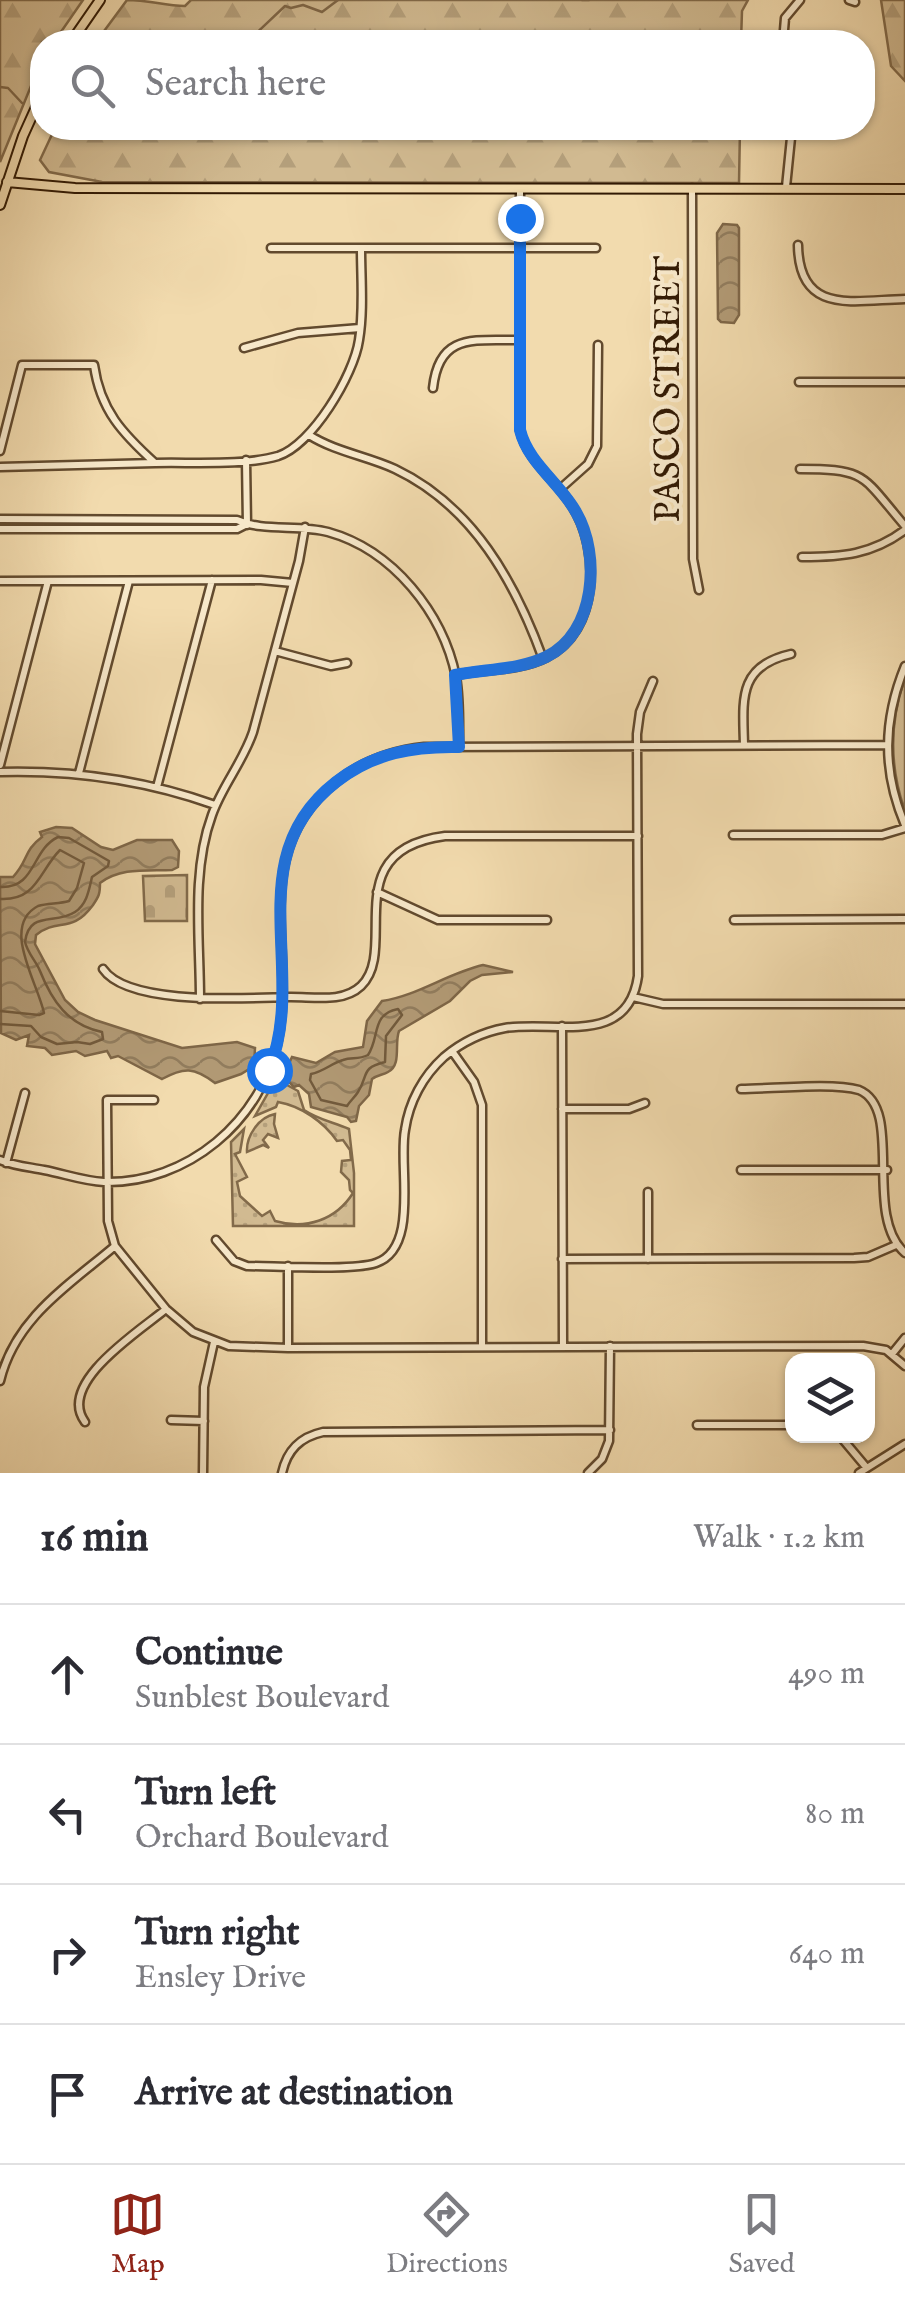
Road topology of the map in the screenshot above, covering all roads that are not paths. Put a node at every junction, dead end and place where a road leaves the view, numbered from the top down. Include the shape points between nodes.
1 (100, 0) edge
2 (800, 0) edge
3 (80, 30) edge
4 (784, 30) edge
5 (30, 124) edge
6 (791, 140) edge
7 (7, 182) junction
8 (692, 187) junction
9 (786, 187) junction
10 (520, 189) junction
11 (905, 189) edge
12 (0, 205) edge
13 (798, 245) dead end
14 (271, 248) dead end
15 (361, 248) junction
16 (519, 248) junction
17 (596, 248) dead end
18 (905, 300) edge
19 (360, 328) junction
20 (519, 340) junction
21 (598, 344) dead end
22 (244, 348) dead end
23 (799, 382) dead end
24 (905, 382) edge
25 (432, 388) dead end
26 (309, 435) junction
27 (0, 452) edge
28 (246, 460) junction
29 (156, 462) junction
30 (0, 468) edge
31 (800, 469) dead end
32 (560, 489) junction
33 (0, 520) edge
34 (246, 524) junction
35 (304, 527) junction
36 (905, 528) edge
37 (0, 529) edge
38 (802, 556) dead end
39 (212, 580) junction
40 (48, 581) junction
41 (129, 581) junction
42 (0, 582) edge
43 (292, 583) junction
44 (699, 590) dead end
45 (275, 651) junction
46 (790, 654) dead end
47 (543, 659) junction
48 (347, 663) dead end
49 (905, 666) edge
50 (455, 675) junction
51 (653, 681) dead end
52 (887, 745) junction
53 (637, 746) junction
54 (744, 746) junction
55 (459, 747) junction
56 (0, 769) edge
57 (79, 774) junction
58 (157, 786) junction
59 (216, 805) junction
60 (905, 826) edge
61 (733, 835) dead end
62 (638, 836) junction
63 (377, 892) junction
64 (547, 920) dead end
65 (734, 920) dead end
66 (905, 920) edge
67 (103, 968) dead end
68 (281, 997) junction
69 (633, 997) junction
70 (200, 998) junction
71 (905, 1004) edge
72 (562, 1026) junction
73 (452, 1051) junction
74 (741, 1089) dead end
75 (25, 1093) dead end
76 (154, 1100) dead end
77 (645, 1103) dead end
78 (562, 1110) junction
79 (3, 1162) edge
80 (741, 1170) dead end
81 (887, 1170) junction
82 (108, 1182) junction
83 (648, 1192) dead end
84 (216, 1240) dead end
85 (896, 1245) junction
86 (116, 1246) junction
87 (905, 1253) edge
88 (648, 1258) junction
89 (562, 1259) junction
90 (288, 1266) junction
91 (166, 1309) junction
92 (905, 1338) edge
93 (214, 1342) junction
94 (562, 1346) junction
95 (610, 1346) junction
96 (482, 1347) junction
97 (288, 1348) junction
98 (892, 1354) junction
99 (905, 1366) edge
100 (0, 1381) edge
101 (171, 1420) dead end
102 (204, 1421) junction
103 (86, 1422) dead end
104 (697, 1425) dead end
105 (785, 1425) edge
106 (610, 1430) junction
107 (845, 1443) edge
108 (905, 1444) edge
109 (862, 1470) edge
110 (203, 1473) edge
111 (282, 1473) edge
112 (588, 1473) edge

1 - 3 main road
2 - 4 street via 785,18
5 - 7 main road
6 - 9 street
7 - 10 main road via 75,188
7 - 12 main road
8 - 9 main road
8 - 10 main road
8 - 44 street, PASCO STREET via 692,559
9 - 11 main road
10 - 16 street
13 - 18 street via 801,274 816,294
14 - 15 street
15 - 16 street
15 - 19 street
16 - 17 street
16 - 20 street
19 - 22 street via 298,333
19 - 26 street via 351,366
20 - 25 street via 456,344 438,360
20 - 32 street via 522,438
21 - 32 street via 597,446
23 - 24 street
26 - 28 street via 281,455
26 - 47 street via 408,476 465,522 507,575
27 - 29 street via 22,365 94,365 111,417
28 - 29 street
28 - 34 street
29 - 30 street
31 - 36 street via 856,474
32 - 47 street via 586,538 590,589 570,637
33 - 34 street
34 - 35 street
34 - 37 street
35 - 43 street
35 - 50 street via 356,544 404,580 435,622
36 - 38 street via 859,554
39 - 41 street
39 - 43 street
39 - 58 street
40 - 41 street
40 - 42 street
40 - 56 street
41 - 57 street
43 - 45 street
45 - 48 street via 331,666
45 - 59 street via 248,747
46 - 54 street via 750,678
47 - 50 street
49 - 52 street
50 - 55 street
51 - 53 street via 640,712
52 - 54 street
52 - 60 street
53 - 54 street
53 - 55 street
53 - 62 street
55 - 68 street via 413,748 372,760 339,780 306,813 282,865
56 - 57 street
57 - 58 street
58 - 59 street
59 - 70 street via 200,860
60 - 61 street via 882,835
62 - 63 street via 435,838 400,854
62 - 69 street
63 - 64 street via 438,920
63 - 68 street via 373,963 365,982 340,996
65 - 66 street
67 - 70 street via 114,980
68 - 70 street
68 - 82 street via 272,1063 232,1128 178,1166
69 - 71 street via 663,1004
69 - 72 street via 607,1022
72 - 73 street via 504,1028
72 - 78 street
73 - 90 street via 430,1071 409,1111 403,1230 396,1248 372,1264
73 - 96 street via 482,1105
74 - 81 street via 865,1093 886,1118
75 - 79 street
76 - 82 street via 108,1100
77 - 78 street
78 - 89 street
79 - 82 street
80 - 81 street
81 - 85 street via 887,1222
82 - 86 street via 108,1228
83 - 88 street
84 - 90 street via 242,1265
85 - 87 street
85 - 88 street via 854,1258
86 - 91 street
86 - 100 street via 38,1311 17,1338
88 - 89 street
89 - 94 street
90 - 97 street
91 - 93 street
91 - 103 street via 90,1376 79,1402
92 - 98 street
93 - 97 street
93 - 102 street
94 - 95 street
94 - 96 street
95 - 98 street via 864,1346
95 - 106 street
96 - 97 street
98 - 99 street
101 - 102 street
102 - 110 street
104 - 105 street
106 - 111 street via 323,1432 297,1444
106 - 112 street via 607,1450
107 - 109 street
108 - 109 street

